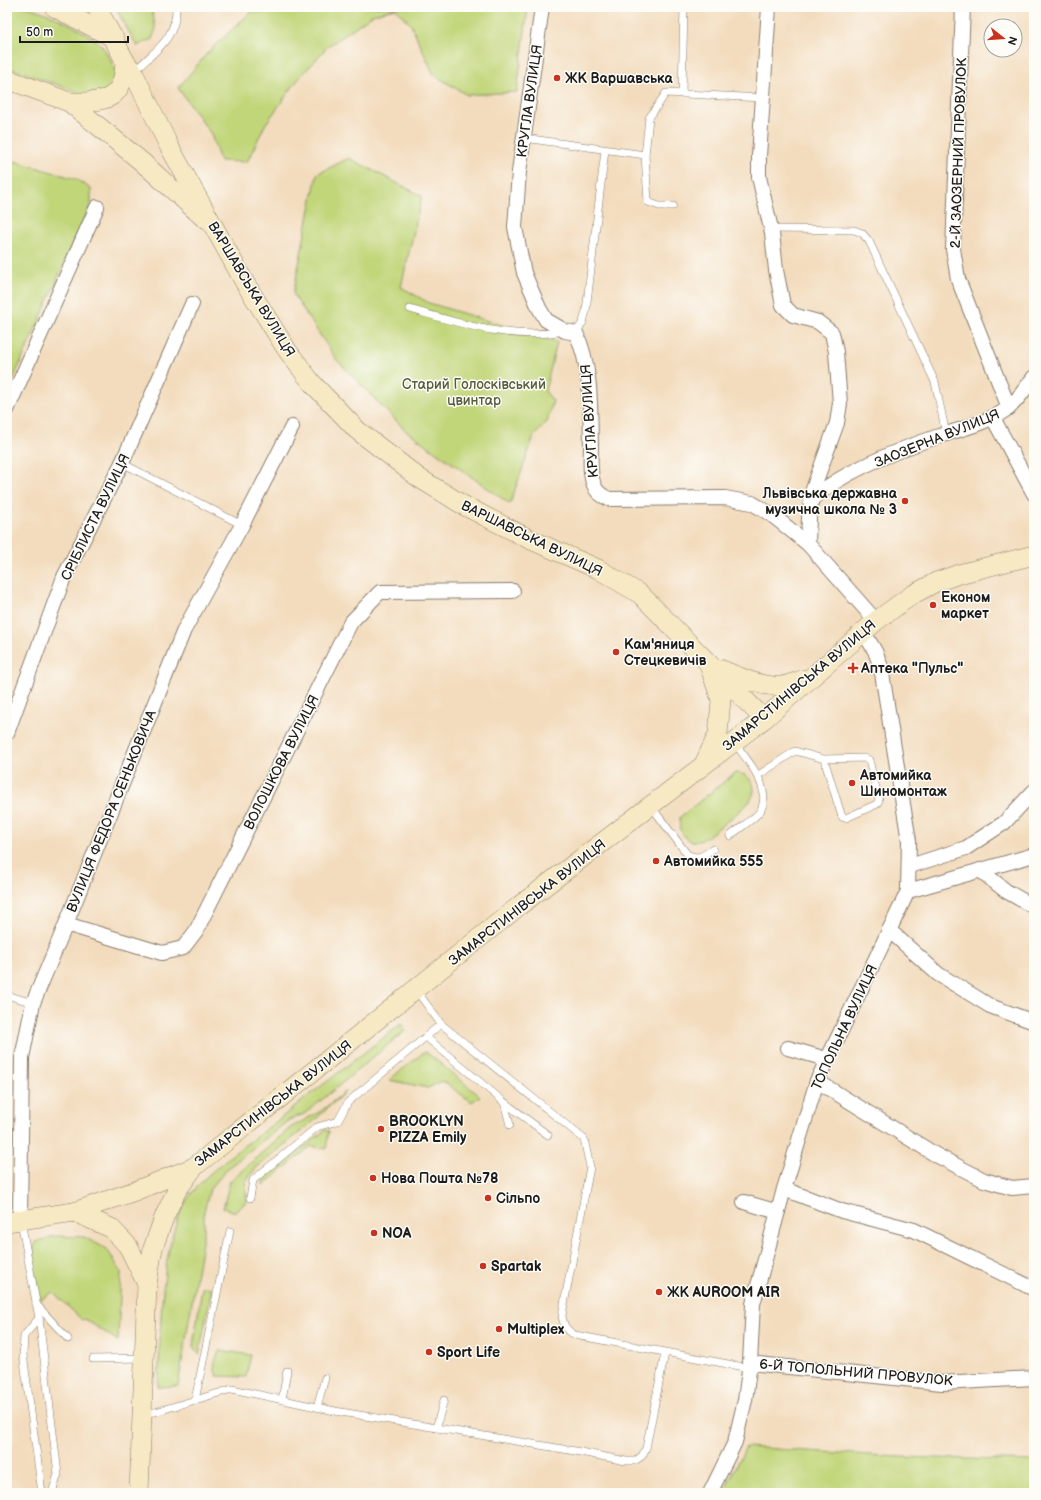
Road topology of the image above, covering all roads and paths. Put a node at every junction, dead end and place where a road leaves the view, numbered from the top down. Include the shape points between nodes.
1 (54, 7) edge
2 (97, 7) edge
3 (176, 7) edge
4 (542, 7) edge
5 (684, 7) edge
6 (769, 7) edge
7 (963, 7) edge
8 (114, 38) junction
9 (129, 66) junction
10 (7, 79) edge
11 (682, 94) junction
12 (762, 98) junction
13 (69, 102) junction
14 (524, 138) junction
15 (605, 150) junction
16 (645, 155) junction
17 (673, 206) dead end
18 (97, 207) dead end
19 (215, 228) junction
20 (771, 229) junction
21 (192, 304) dead end
22 (410, 309) dead end
23 (570, 332) junction
24 (1034, 377) edge
25 (1009, 408) junction
26 (7, 410) edge
27 (993, 418) junction
28 (292, 427) dead end
29 (946, 434) junction
30 (122, 463) junction
31 (1034, 494) edge
32 (810, 501) junction
33 (242, 525) junction
34 (808, 544) junction
35 (1034, 555) edge
36 (513, 591) dead end
37 (870, 626) junction
38 (708, 663) junction
39 (810, 678) junction
40 (764, 719) junction
41 (7, 733) edge
42 (734, 742) junction
43 (824, 759) junction
44 (704, 765) junction
45 (757, 776) junction
46 (1034, 791) edge
47 (651, 806) junction
48 (730, 836) dead end
49 (713, 850) dead end
50 (1034, 855) edge
51 (910, 866) junction
52 (980, 870) junction
53 (908, 891) junction
54 (1034, 907) edge
55 (66, 924) junction
56 (890, 930) junction
57 (416, 990) junction
58 (7, 995) edge
59 (33, 1003) junction
60 (1034, 1022) edge
61 (441, 1024) junction
62 (426, 1037) junction
63 (788, 1048) dead end
64 (826, 1059) junction
65 (817, 1081) junction
66 (504, 1102) junction
67 (510, 1125) dead end
68 (548, 1135) dead end
69 (194, 1167) junction
70 (1034, 1186) edge
71 (784, 1189) junction
72 (250, 1198) dead end
73 (744, 1202) dead end
74 (74, 1212) junction
75 (778, 1212) junction
76 (14, 1221) edge
77 (230, 1231) dead end
78 (147, 1284) junction
79 (1034, 1289) edge
80 (36, 1304) junction
81 (38, 1318) junction
82 (68, 1339) dead end
83 (665, 1353) junction
84 (144, 1358) junction
85 (93, 1359) dead end
86 (750, 1365) junction
87 (287, 1371) dead end
88 (325, 1378) dead end
89 (1034, 1378) edge
90 (195, 1400) junction
91 (282, 1400) junction
92 (444, 1400) dead end
93 (317, 1407) junction
94 (144, 1413) junction
95 (436, 1428) junction
96 (139, 1488) edge
97 (42, 1493) edge
98 (52, 1493) edge
99 (710, 1493) edge

1 - 8 main road
2 - 8 main road, ВАРШАВСЬКА ВУЛИЦЯ
3 - 9 lane via 174,28 168,38
4 - 14 street, КРУГЛА ВУЛИЦЯ
5 - 11 lane
6 - 12 street
7 - 25 street, 2-Й ЗАОЗЕРНИЙ ПРОВУЛОК via 953,249 958,279
8 - 9 main road, ВАРШАВСЬКА ВУЛИЦЯ
9 - 13 main road via 120,88 109,98 92,102
9 - 19 main road, ВАРШАВСЬКА ВУЛИЦЯ via 169,146
10 - 13 main road
11 - 12 lane
11 - 16 lane via 666,93 649,118
12 - 20 street via 759,177
13 - 19 main road via 142,162
14 - 15 lane
14 - 23 street, КРУГЛА ВУЛИЦЯ via 515,227 524,273 546,320
15 - 16 lane
15 - 23 lane via 586,311 583,322
16 - 17 lane via 648,202 659,206
18 - 26 street
19 - 38 main road, ВАРШАВСЬКА ВУЛИЦЯ via 286,350 312,383 357,430 419,478 463,505 530,539 598,569 640,594
20 - 29 lane via 854,230 862,233 869,241 935,382
20 - 32 street via 783,305 793,315 818,322 832,333 836,352 840,403 837,423 816,476
21 - 30 street, СРІБЛИСТА ВУЛИЦЯ
22 - 23 lane via 461,324 509,332 545,335
23 - 34 street, КРУГЛА ВУЛИЦЯ via 583,348 590,388 593,484 602,496 609,499 725,498 752,503 772,514
24 - 25 street, ЗАОЗЕРНА ВУЛИЦЯ
25 - 27 street, ЗАОЗЕРНА ВУЛИЦЯ
27 - 29 street, ЗАОЗЕРНА ВУЛИЦЯ
27 - 31 street
28 - 33 street, ВУЛИЦЯ ФЕДОРА СЕНЬКОВИЧА
29 - 32 street, ЗАОЗЕРНА ВУЛИЦЯ via 845,476
30 - 33 lane
30 - 41 street, СРІБЛИСТА ВУЛИЦЯ via 64,577
32 - 34 street
33 - 55 street, ВУЛИЦЯ ФЕДОРА СЕНЬКОВИЧА via 184,630
34 - 37 street, КРУГЛА ВУЛИЦЯ
35 - 37 main road, ЗАМАРСТИНІВСЬКА ВУЛИЦЯ via 936,582 912,595
36 - 55 street, ВОЛОШКОВА ВУЛИЦЯ via 380,592 351,622 196,931 182,948 162,953
37 - 39 main road, ЗАМАРСТИНІВСЬКА ВУЛИЦЯ
37 - 51 street, ТОПОЛЬНА ВУЛИЦЯ via 881,668 909,841
38 - 39 main road via 741,678 760,683 781,686
38 - 40 main road, ВАРШАВСЬКА ВУЛИЦЯ
38 - 44 main road via 721,700 718,734
39 - 40 main road, ЗАМАРСТИНІВСЬКА ВУЛИЦЯ
40 - 42 main road, ЗАМАРСТИНІВСЬКА ВУЛИЦЯ
42 - 44 main road, ЗАМАРСТИНІВСЬКА ВУЛИЦЯ
42 - 45 lane
43 - 43 lane via 869,760 879,800 877,804 846,818 842,817
43 - 45 lane via 795,751
44 - 47 main road, ЗАМАРСТИНІВСЬКА ВУЛИЦЯ
45 - 48 lane via 764,792 760,811
46 - 51 street via 1004,823 966,848
47 - 49 lane via 687,854 694,858 702,857
47 - 57 main road, ЗАМАРСТИНІВСЬКА ВУЛИЦЯ via 519,906
50 - 52 street
51 - 53 street, ТОПОЛЬНА ВУЛИЦЯ
52 - 53 street
52 - 54 street
53 - 56 street, ТОПОЛЬНА ВУЛИЦЯ
55 - 59 street, ВУЛИЦЯ ФЕДОРА СЕНЬКОВИЧА
56 - 60 street via 938,974 990,1006
56 - 64 street, ТОПОЛЬНА ВУЛИЦЯ
57 - 61 lane
57 - 69 main road, ЗАМАРСТИНІВСЬКА ВУЛИЦЯ
58 - 59 lane
59 - 76 street, ВУЛИЦЯ ФЕДОРА СЕНЬКОВИЧА via 22,1058
61 - 62 lane
61 - 83 lane via 584,1139 590,1167 562,1315 567,1331 575,1335
62 - 66 lane
62 - 72 lane via 348,1102 338,1121 317,1127 253,1180
63 - 64 street
64 - 65 street, ТОПОЛЬНА ВУЛИЦЯ
65 - 70 street via 936,1155 984,1180 1012,1188
65 - 71 street, ТОПОЛЬНА ВУЛИЦЯ
66 - 67 lane
66 - 68 lane
69 - 74 main road, ЗАМАРСТИНІВСЬКА ВУЛИЦЯ
69 - 78 main road via 177,1190 165,1215 153,1248
71 - 75 street, ТОПОЛЬНА ВУЛИЦЯ
71 - 79 street via 842,1211 914,1230
73 - 75 street
74 - 76 main road, ЗАМАРСТИНІВСЬКА ВУЛИЦЯ
74 - 78 main road via 111,1228 128,1246
75 - 86 street, ТОПОЛЬНА ВУЛИЦЯ via 753,1304
76 - 80 lane
77 - 90 lane
78 - 84 main road
80 - 81 lane
80 - 82 lane
81 - 97 lane via 24,1336 23,1354
81 - 98 lane via 58,1474
83 - 86 lane
83 - 95 lane via 646,1448 642,1456 635,1461
84 - 85 lane
84 - 94 main road
86 - 89 street, 6-Й ТОПОЛЬНИЙ ПРОВУЛОК via 942,1383
86 - 99 street, ТОПОЛЬНА ВУЛИЦЯ via 735,1442
87 - 91 lane
88 - 93 lane
90 - 91 lane via 232,1389
90 - 94 lane
91 - 93 lane
92 - 95 lane
93 - 95 lane
94 - 96 main road

